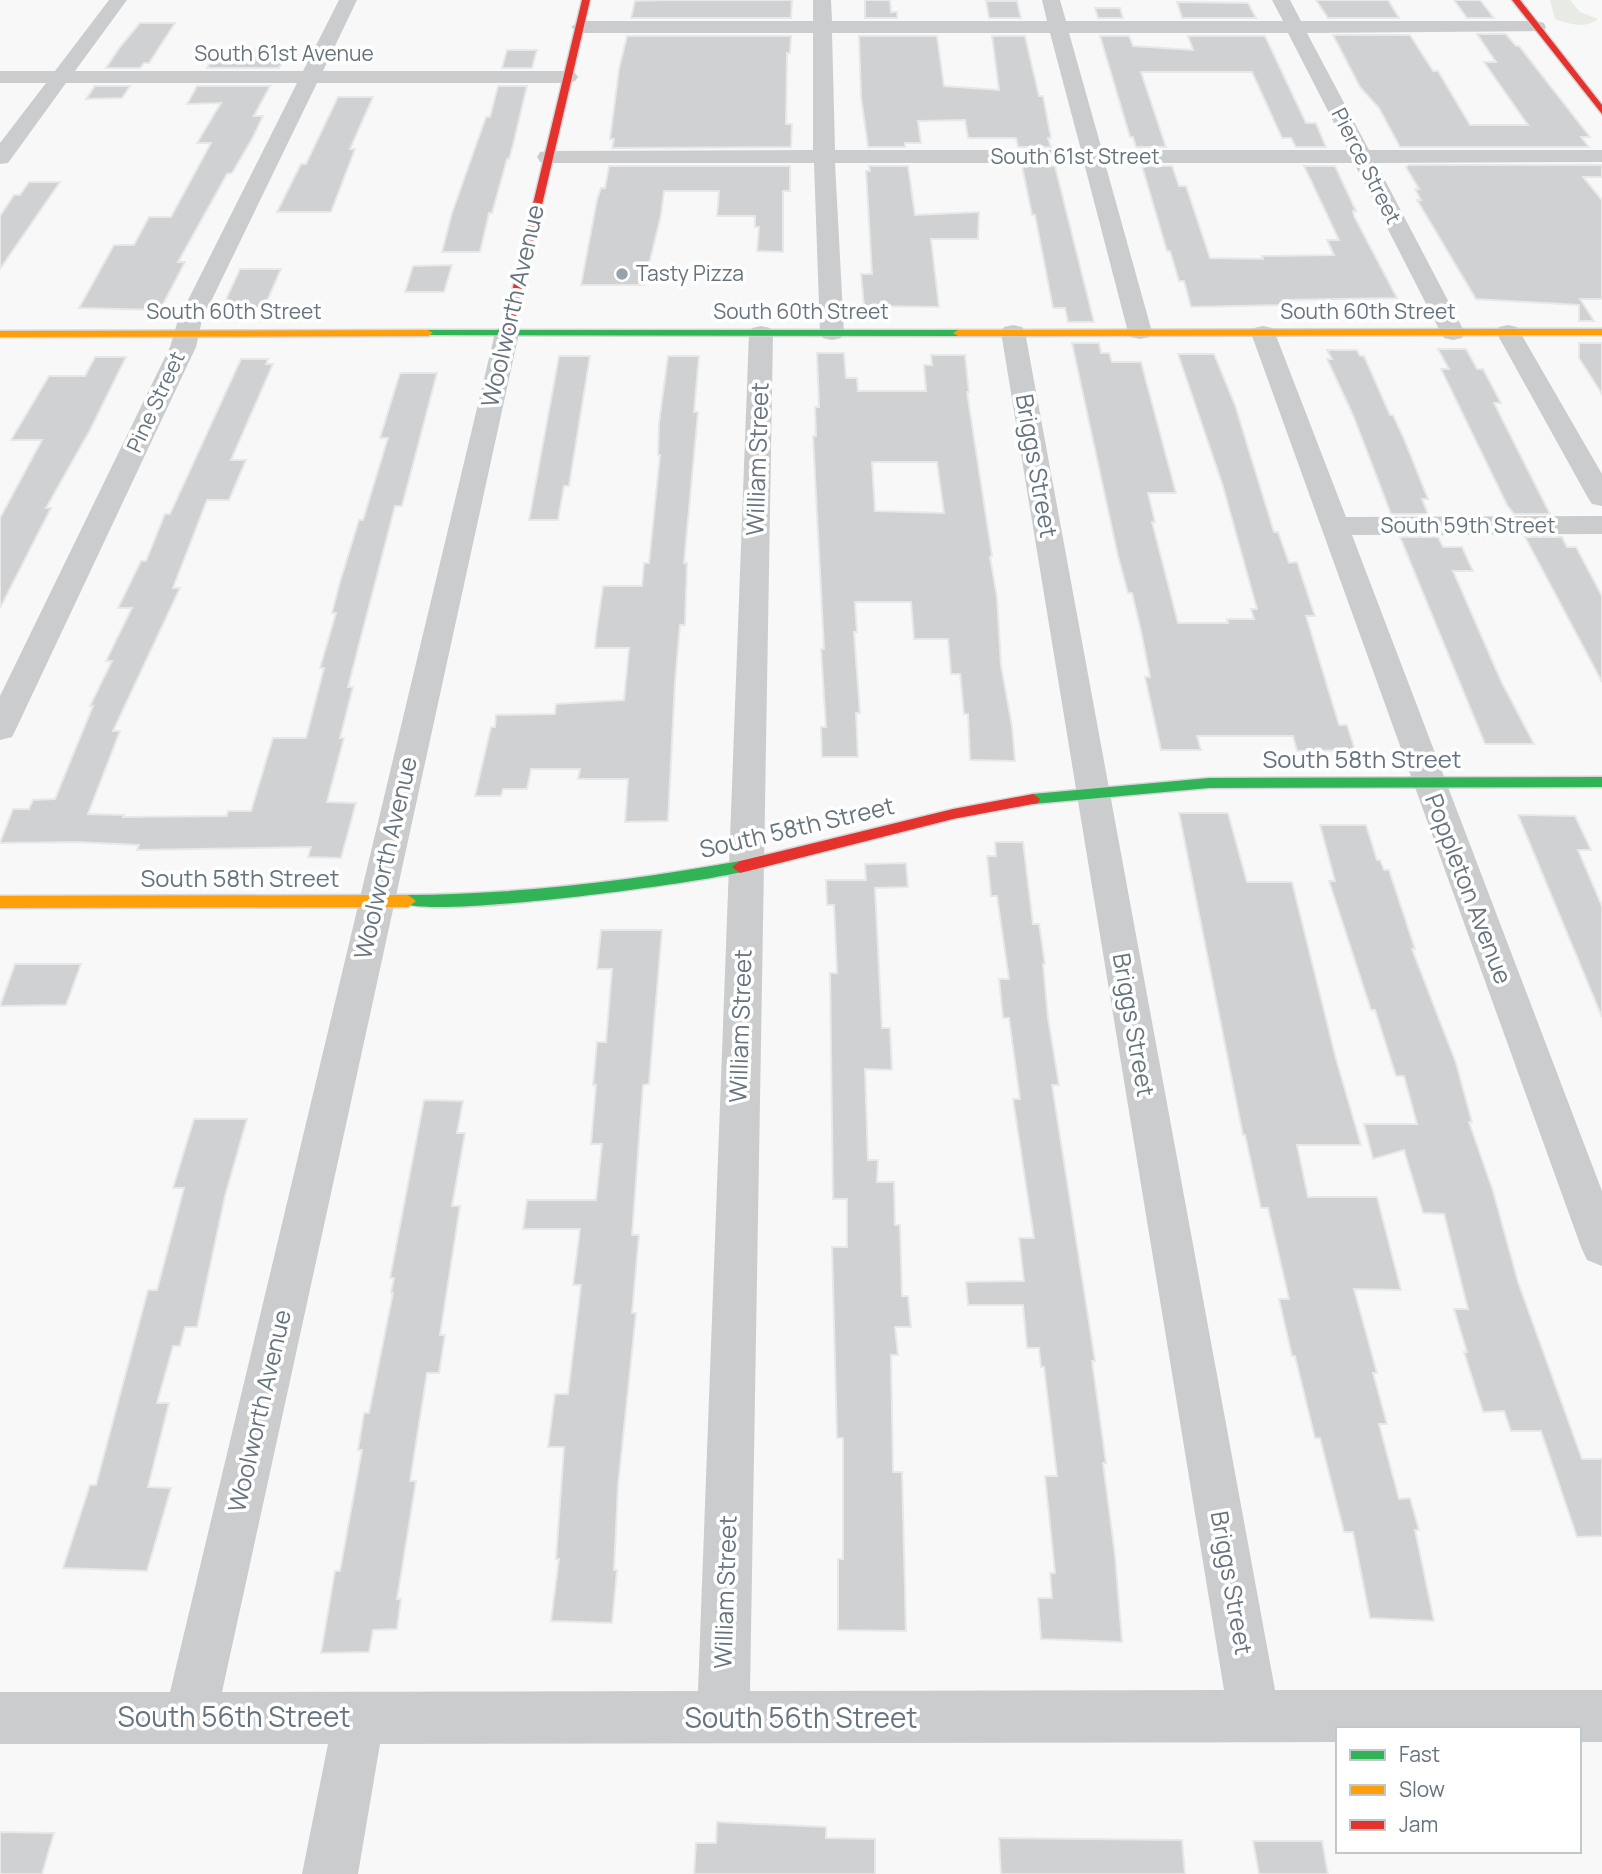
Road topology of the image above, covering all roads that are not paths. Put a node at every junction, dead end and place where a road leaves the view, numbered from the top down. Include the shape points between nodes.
1 (118, 0) edge
2 (348, 0) edge
3 (586, 0) edge
4 (822, 0) edge
5 (1051, 0) edge
6 (1281, 0) edge
7 (1516, 0) edge
8 (1058, 26) junction
9 (580, 27) junction
10 (822, 27) junction
11 (1295, 27) junction
12 (1537, 27) junction
13 (0, 77) edge
14 (60, 77) junction
15 (311, 77) junction
16 (568, 77) junction
17 (1602, 111) edge
18 (1602, 156) edge
19 (548, 157) junction
20 (824, 157) junction
21 (1093, 157) junction
22 (1361, 157) junction
23 (0, 158) edge
24 (761, 332) junction
25 (832, 332) junction
26 (1013, 332) junction
27 (1140, 332) junction
28 (1262, 332) junction
29 (1452, 332) junction
30 (1508, 332) junction
31 (1602, 332) edge
32 (187, 333) junction
33 (507, 333) junction
34 (0, 334) edge
35 (1602, 498) edge
36 (1602, 525) edge
37 (1333, 526) junction
38 (0, 729) edge
39 (1428, 782) junction
40 (1602, 782) edge
41 (1093, 792) junction
42 (746, 866) junction
43 (376, 901) junction
44 (0, 902) edge
45 (1602, 1247) edge
46 (1602, 1716) edge
47 (190, 1717) junction
48 (359, 1717) junction
49 (1254, 1717) junction
50 (0, 1718) edge
51 (723, 1718) junction
52 (330, 1874) edge

1 - 14 street
2 - 15 street, Pine Street
3 - 9 street, Woolworth Avenue
4 - 10 street
5 - 8 street
6 - 11 street, Pierce Street
7 - 12 street
8 - 10 street
8 - 11 street
8 - 21 street
9 - 10 street
9 - 16 street, Woolworth Avenue
10 - 20 street
11 - 12 street
11 - 22 street, Pierce Street
12 - 17 street
13 - 14 street, South 61st Avenue
14 - 15 street, South 61st Avenue
14 - 23 street
15 - 16 street, South 61st Avenue
15 - 32 street, Pine Street
16 - 19 street, Woolworth Avenue
18 - 22 street, South 61st Street
19 - 20 street, South 61st Street
19 - 33 street, Woolworth Avenue
20 - 21 street, South 61st Street
20 - 25 street
21 - 22 street, South 61st Street
21 - 27 street
22 - 29 street, Pierce Street
24 - 25 street, South 60th Street
24 - 33 street, South 60th Street
24 - 42 street, William Street
25 - 26 street, South 60th Street
26 - 27 street, South 60th Street
26 - 41 street, Briggs Street
27 - 28 street, South 60th Street
28 - 29 street, South 60th Street
28 - 37 street, Poppleton Avenue
29 - 30 street, South 60th Street
30 - 31 street, South 60th Street
30 - 35 street
32 - 33 street, South 60th Street
32 - 34 street, South 60th Street
32 - 38 street, Pine Street
33 - 43 street, Woolworth Avenue
36 - 37 street, South 59th Street
37 - 39 street, Poppleton Avenue
39 - 40 street, South 58th Street
39 - 41 street, South 58th Street via 1209,783
39 - 45 street, Poppleton Avenue
41 - 42 street, South 58th Street via 953,814
41 - 49 street, Briggs Street
42 - 43 street, South 58th Street via 558,895
42 - 51 street, William Street
43 - 44 street, South 58th Street
43 - 47 street, Woolworth Avenue
46 - 49 street, South 56th Street
47 - 48 street, South 56th Street
47 - 50 street, South 56th Street
48 - 51 street, South 56th Street
48 - 52 street
49 - 51 street, South 56th Street

